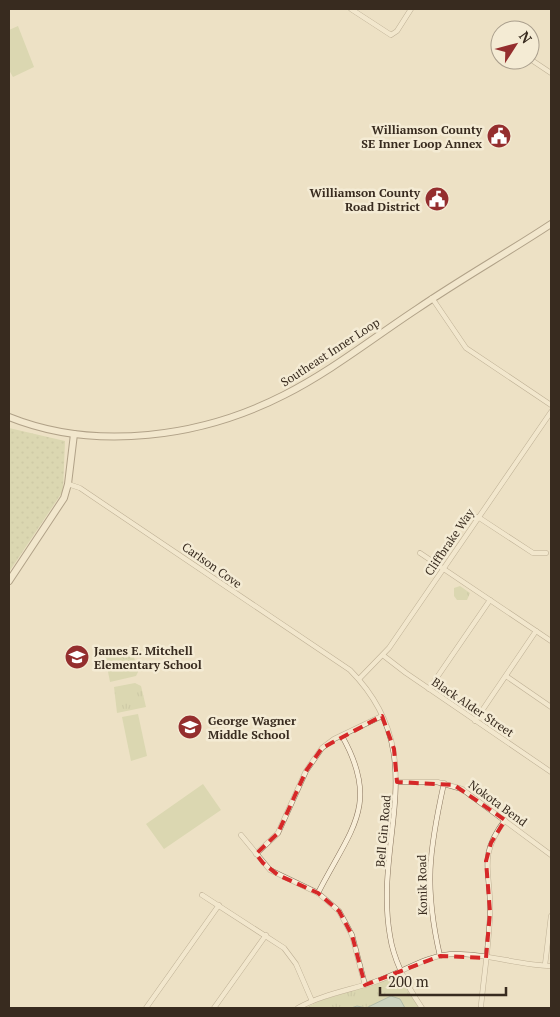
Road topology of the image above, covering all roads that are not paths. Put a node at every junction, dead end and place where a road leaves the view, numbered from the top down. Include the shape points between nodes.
1 (351, 9) edge
2 (411, 9) edge
3 (540, 66) edge
4 (551, 73) edge
5 (551, 224) edge
6 (432, 298) junction
7 (551, 405) edge
8 (551, 412) edge
9 (9, 417) edge
10 (74, 434) junction
11 (68, 484) junction
12 (478, 517) junction
13 (420, 553) dead end
14 (546, 554) dead end
15 (444, 568) junction
16 (9, 580) edge
17 (490, 600) junction
18 (536, 631) junction
19 (551, 641) edge
20 (384, 656) junction
21 (342, 666) joint
22 (506, 676) junction
23 (359, 679) junction
24 (429, 689) junction
25 (551, 707) edge
26 (382, 716) junction
27 (475, 721) junction
28 (342, 736) junction
29 (551, 772) edge
30 (397, 782) junction
31 (444, 783) junction
32 (505, 820) junction
33 (241, 835) dead end
34 (256, 854) junction
35 (551, 855) edge
36 (318, 893) junction
37 (202, 895) dead end
38 (219, 905) junction
39 (551, 916) edge
40 (266, 935) junction
41 (440, 956) junction
42 (486, 958) junction
43 (545, 966) junction
44 (551, 966) edge
45 (401, 971) junction
46 (365, 985) junction
47 (312, 1001) junction
48 (481, 1006) dead end
49 (146, 1008) edge
50 (214, 1008) edge
51 (298, 1008) edge
52 (422, 1008) edge

1 - 2 street via 391,35
3 - 4 street
5 - 6 main road, Southeast Inner Loop
6 - 7 street via 466,348
6 - 10 main road, Southeast Inner Loop via 305,383 232,418 161,434
8 - 12 street, Cliffbrake Way
9 - 10 main road, Southeast Inner Loop
10 - 11 main road
11 - 16 main road via 59,506
11 - 21 street, Carlson Cove via 114,510
12 - 14 street via 532,552
12 - 15 street, Cliffbrake Way
13 - 15 street
15 - 17 street
15 - 20 street, Cliffbrake Way
17 - 18 street
17 - 24 street
18 - 19 street
18 - 22 street
20 - 23 street, Cliffbrake Way
20 - 24 street, Black Alder Street
21 - 23 street, Bell Gin Road
22 - 25 street
22 - 27 street
23 - 26 street, Bell Gin Road
24 - 27 street, Black Alder Street
26 - 28 street
26 - 30 street, Bell Gin Road via 394,750
27 - 29 street, Black Alder Street
28 - 34 street via 329,742 317,755 306,771 278,834
28 - 36 street via 361,784 361,803 356,821
30 - 31 street, Nokota Bend
30 - 45 street, Bell Gin Road via 387,900 390,937
31 - 32 street, Nokota Bend via 462,789
31 - 41 street, Konik Road via 431,847 429,886
32 - 35 street, Nokota Bend
32 - 42 street via 494,835 486,861 490,912
33 - 34 street
34 - 36 street via 278,875
36 - 46 street via 333,904 346,923
37 - 38 street
38 - 40 street
38 - 49 street
39 - 43 street
40 - 47 street via 291,955
40 - 50 street
41 - 42 street via 455,954
41 - 45 street
42 - 43 street
42 - 48 street
43 - 44 street
45 - 46 street
45 - 52 street, Bell Gin Road
46 - 47 street
47 - 51 street

